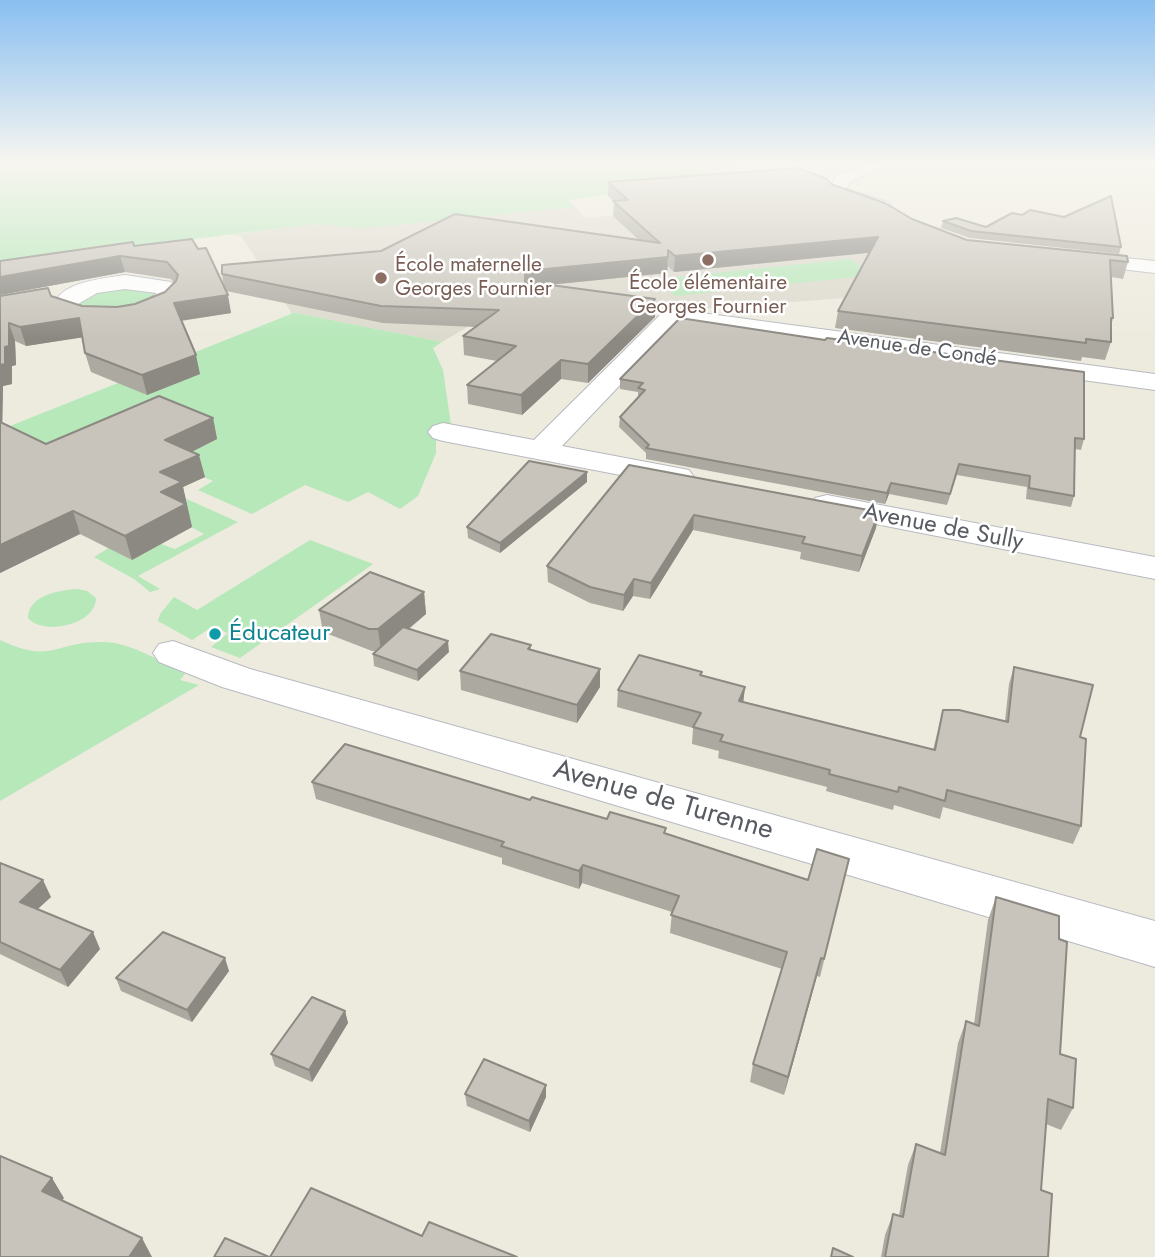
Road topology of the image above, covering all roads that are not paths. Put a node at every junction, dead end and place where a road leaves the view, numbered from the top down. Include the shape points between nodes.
1 (1051, 257) edge
2 (1155, 267) edge
3 (79, 292) dead end
4 (41, 298) edge
5 (1155, 382) edge
6 (443, 432) dead end
7 (541, 450) junction
8 (703, 481) edge
9 (797, 499) edge
10 (1155, 568) edge
11 (173, 653) dead end
12 (1155, 944) edge

1 - 2 street
3 - 4 street
5 - 7 street, Avenue de Condé via 678,315 668,317
6 - 7 street
7 - 8 street
9 - 10 street, Avenue de Sully
11 - 12 street, Avenue de Turenne via 236,678

